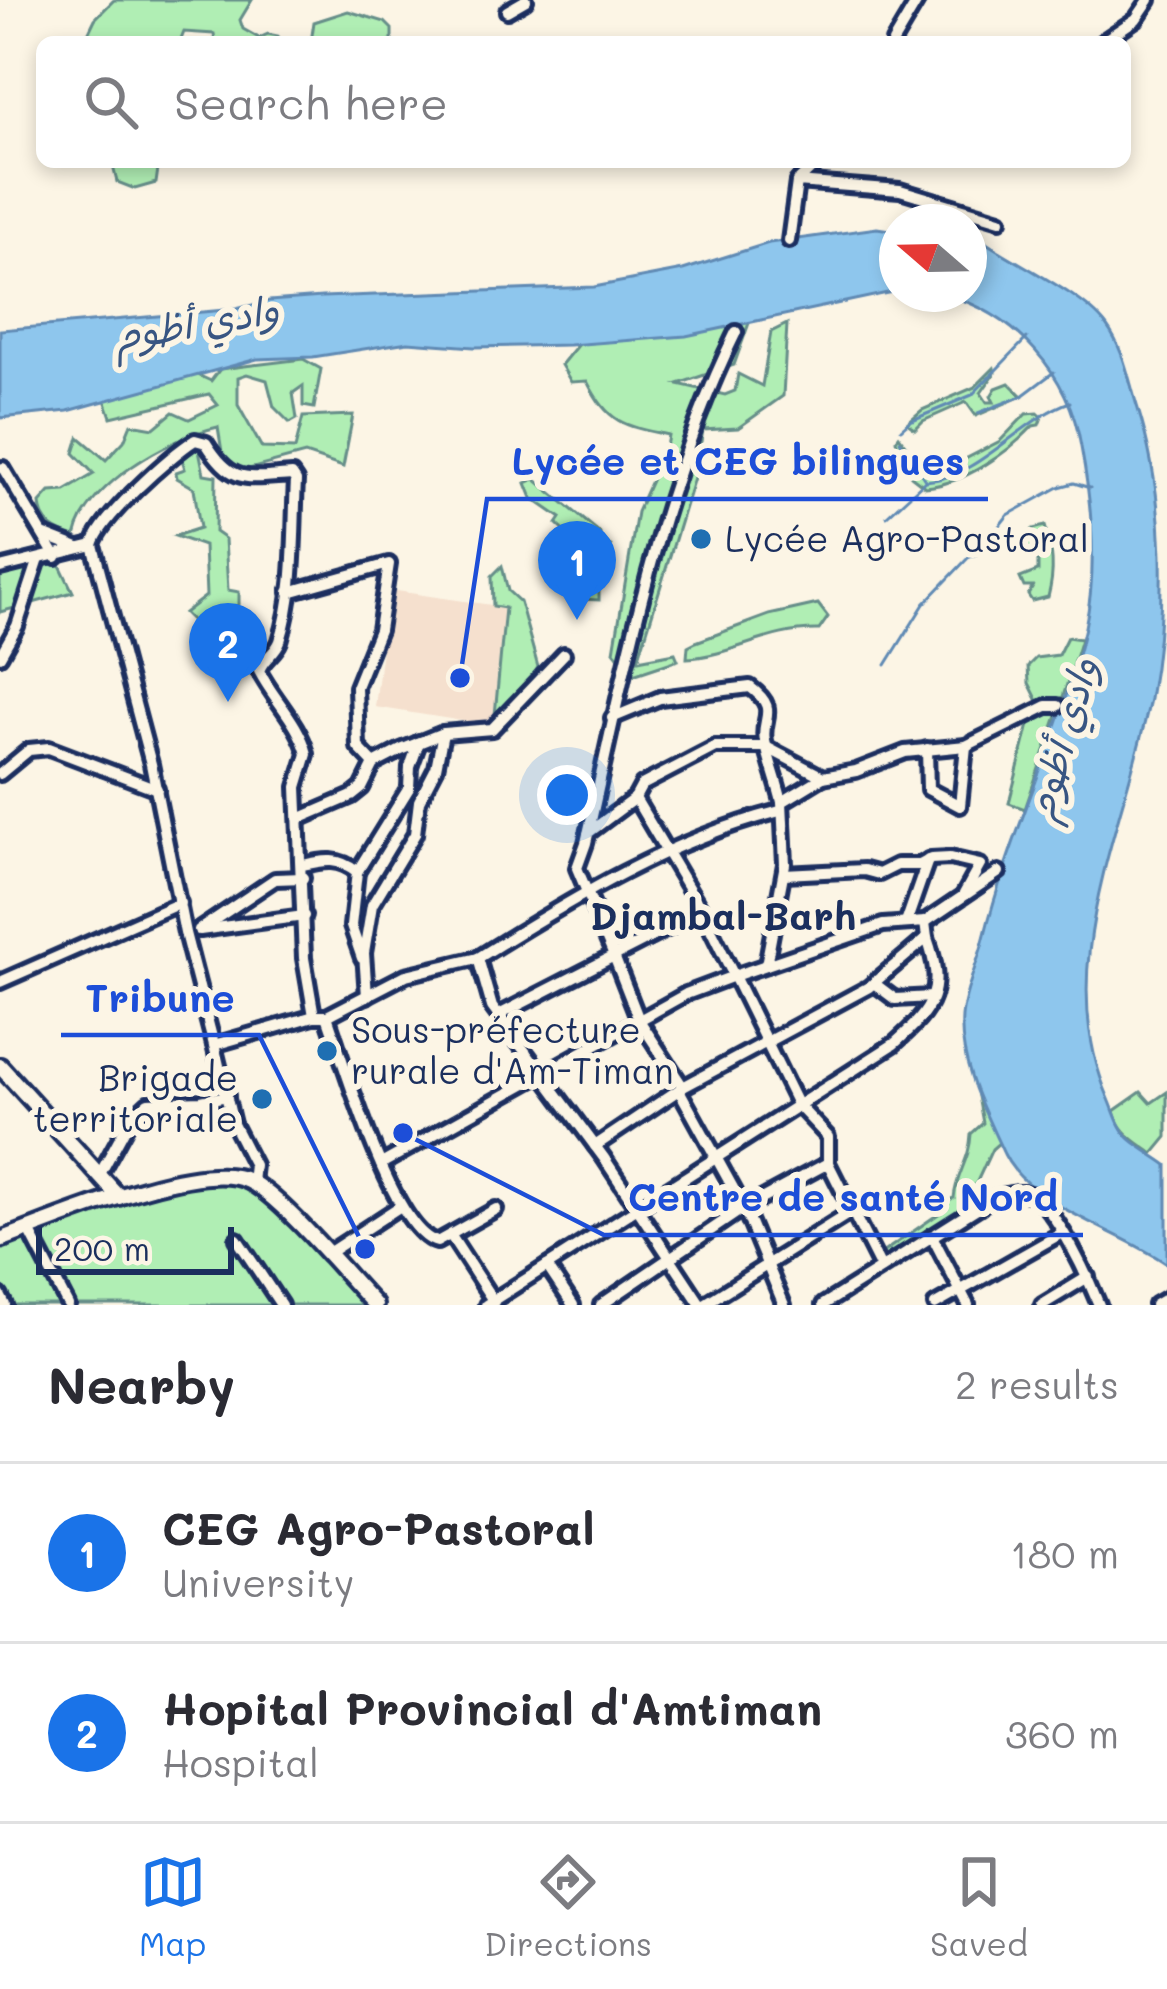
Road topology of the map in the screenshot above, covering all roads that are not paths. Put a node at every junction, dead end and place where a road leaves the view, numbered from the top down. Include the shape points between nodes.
1 (526, 0) edge
2 (918, 0) edge
3 (1149, 0) edge
4 (507, 11) dead end
5 (897, 36) edge
6 (1111, 36) edge
7 (812, 168) edge
8 (797, 182) junction
9 (1000, 220) dead end
10 (789, 241) dead end
11 (736, 332) dead end
12 (3, 467) dead end
13 (45, 535) junction
14 (93, 545) junction
15 (78, 548) junction
16 (56, 556) junction
17 (39, 559) junction
18 (0, 568) edge
19 (290, 592) junction
20 (564, 654) dead end
21 (0, 656) edge
22 (1058, 706) dead end
23 (612, 718) junction
24 (443, 733) junction
25 (419, 742) junction
26 (966, 746) junction
27 (766, 747) junction
28 (927, 749) junction
29 (374, 764) junction
30 (0, 774) edge
31 (823, 777) junction
32 (157, 789) junction
33 (635, 798) junction
34 (781, 806) junction
35 (301, 818) junction
36 (588, 832) junction
37 (668, 851) junction
38 (928, 860) junction
39 (303, 872) junction
40 (357, 872) junction
41 (999, 872) dead end
42 (784, 874) junction
43 (586, 891) junction
44 (964, 895) junction
45 (180, 903) junction
46 (702, 911) junction
47 (304, 916) junction
48 (925, 922) junction
49 (906, 923) junction
50 (199, 930) junction
51 (184, 933) junction
52 (927, 938) junction
53 (614, 956) junction
54 (478, 958) junction
55 (365, 964) junction
56 (766, 965) junction
57 (734, 976) junction
58 (0, 982) edge
59 (874, 984) junction
60 (367, 996) junction
61 (932, 997) junction
62 (321, 1016) junction
63 (499, 1016) junction
64 (639, 1020) junction
65 (767, 1040) junction
66 (214, 1045) junction
67 (2, 1072) edge
68 (544, 1076) junction
69 (681, 1089) junction
70 (226, 1096) junction
71 (797, 1104) junction
72 (595, 1146) junction
73 (714, 1158) junction
74 (828, 1163) junction
75 (381, 1164) junction
76 (100, 1174) junction
77 (252, 1182) junction
78 (119, 1197) junction
79 (399, 1207) junction
80 (636, 1208) junction
81 (744, 1208) junction
82 (496, 1209) dead end
83 (851, 1212) junction
84 (28, 1230) junction
85 (1062, 1233) junction
86 (451, 1236) junction
87 (932, 1236) junction
88 (237, 1239) dead end
89 (0, 1240) edge
90 (327, 1254) junction
91 (670, 1258) junction
92 (769, 1261) junction
93 (547, 1266) junction
94 (880, 1268) junction
95 (1088, 1276) junction
96 (962, 1292) junction
97 (0, 1294) edge
98 (1167, 1298) edge
99 (492, 1304) edge
100 (5, 1305) edge
101 (68, 1305) edge
102 (281, 1305) edge
103 (375, 1305) edge
104 (573, 1305) edge
105 (601, 1305) edge
106 (702, 1305) edge
107 (784, 1305) edge
108 (823, 1305) edge
109 (935, 1305) edge
110 (968, 1305) edge
111 (1042, 1305) edge
112 (1099, 1305) edge
113 (1155, 1305) edge

1 - 4 street
2 - 5 street
3 - 6 street
7 - 8 street
8 - 9 street via 900,190
8 - 10 street
11 - 23 street via 699,413
12 - 13 street
13 - 15 street
13 - 16 street
14 - 15 street
14 - 19 street via 100,527 169,456 201,439 238,477 295,477
14 - 32 street
15 - 16 street
16 - 17 street
17 - 18 street
17 - 21 street
19 - 29 street via 388,563 379,629 356,687 358,747
19 - 35 street via 279,644 259,671 308,754 297,787
20 - 24 street via 492,729
22 - 26 street
23 - 27 street via 660,698 744,685 764,700
23 - 36 street
24 - 25 street
24 - 55 street via 416,834 372,904
25 - 29 street
25 - 40 street via 409,788
26 - 28 street
26 - 28 street via 960,806 929,791
27 - 31 street
27 - 33 street via 715,748 642,785
27 - 34 street
28 - 31 street
29 - 35 street via 352,796
30 - 32 street via 28,750 49,748
31 - 34 street
32 - 45 street
33 - 36 street
33 - 37 street
34 - 37 street
34 - 42 street
35 - 39 street
36 - 43 street via 576,872
37 - 43 street
37 - 46 street
38 - 42 street via 879,874
38 - 44 street via 980,865
38 - 49 street
39 - 40 street via 327,859
39 - 47 street
39 - 50 street via 275,879
40 - 55 street via 351,926
41 - 44 street
42 - 56 street
43 - 53 street
43 - 54 street
44 - 48 street
45 - 51 street
45 - 58 street
46 - 53 street
46 - 57 street
47 - 50 street
47 - 62 street via 304,958
48 - 49 street
48 - 52 street
49 - 56 street
50 - 51 street
51 - 66 street
52 - 59 street
52 - 61 street via 938,974
53 - 63 street
53 - 64 street
54 - 60 street via 406,975
54 - 63 street
55 - 60 street
56 - 57 street
57 - 64 street
57 - 65 street
59 - 61 street via 895,999
59 - 65 street
60 - 62 street
61 - 71 street via 894,1044
62 - 66 street
62 - 75 street
63 - 68 street
64 - 68 street
64 - 69 street
65 - 69 street
65 - 71 street
66 - 70 street
67 - 76 main road
68 - 72 street
68 - 75 street
69 - 72 street
69 - 73 street
70 - 76 street via 148,1102
70 - 77 street via 254,1165
71 - 73 street
71 - 74 street via 828,1137
72 - 80 street
73 - 80 street
73 - 81 street
74 - 81 street
74 - 83 street
75 - 79 street
76 - 78 main road
77 - 78 main road via 200,1177
77 - 90 main road
78 - 84 main road
79 - 86 street via 425,1238
79 - 90 street
80 - 91 street
80 - 93 street
81 - 91 street
81 - 92 street
82 - 86 street
83 - 92 street
83 - 94 street
84 - 89 main road
84 - 101 street
85 - 87 street via 1024,1193 993,1198
85 - 95 street
85 - 96 street
86 - 99 street
87 - 94 street
87 - 96 street
88 - 102 street
90 - 103 main road
91 - 105 street
91 - 106 street
92 - 106 street
92 - 107 street
93 - 99 street
93 - 104 street
94 - 108 street
95 - 111 street
95 - 112 street
96 - 109 street
96 - 110 street
97 - 100 street
98 - 113 street

